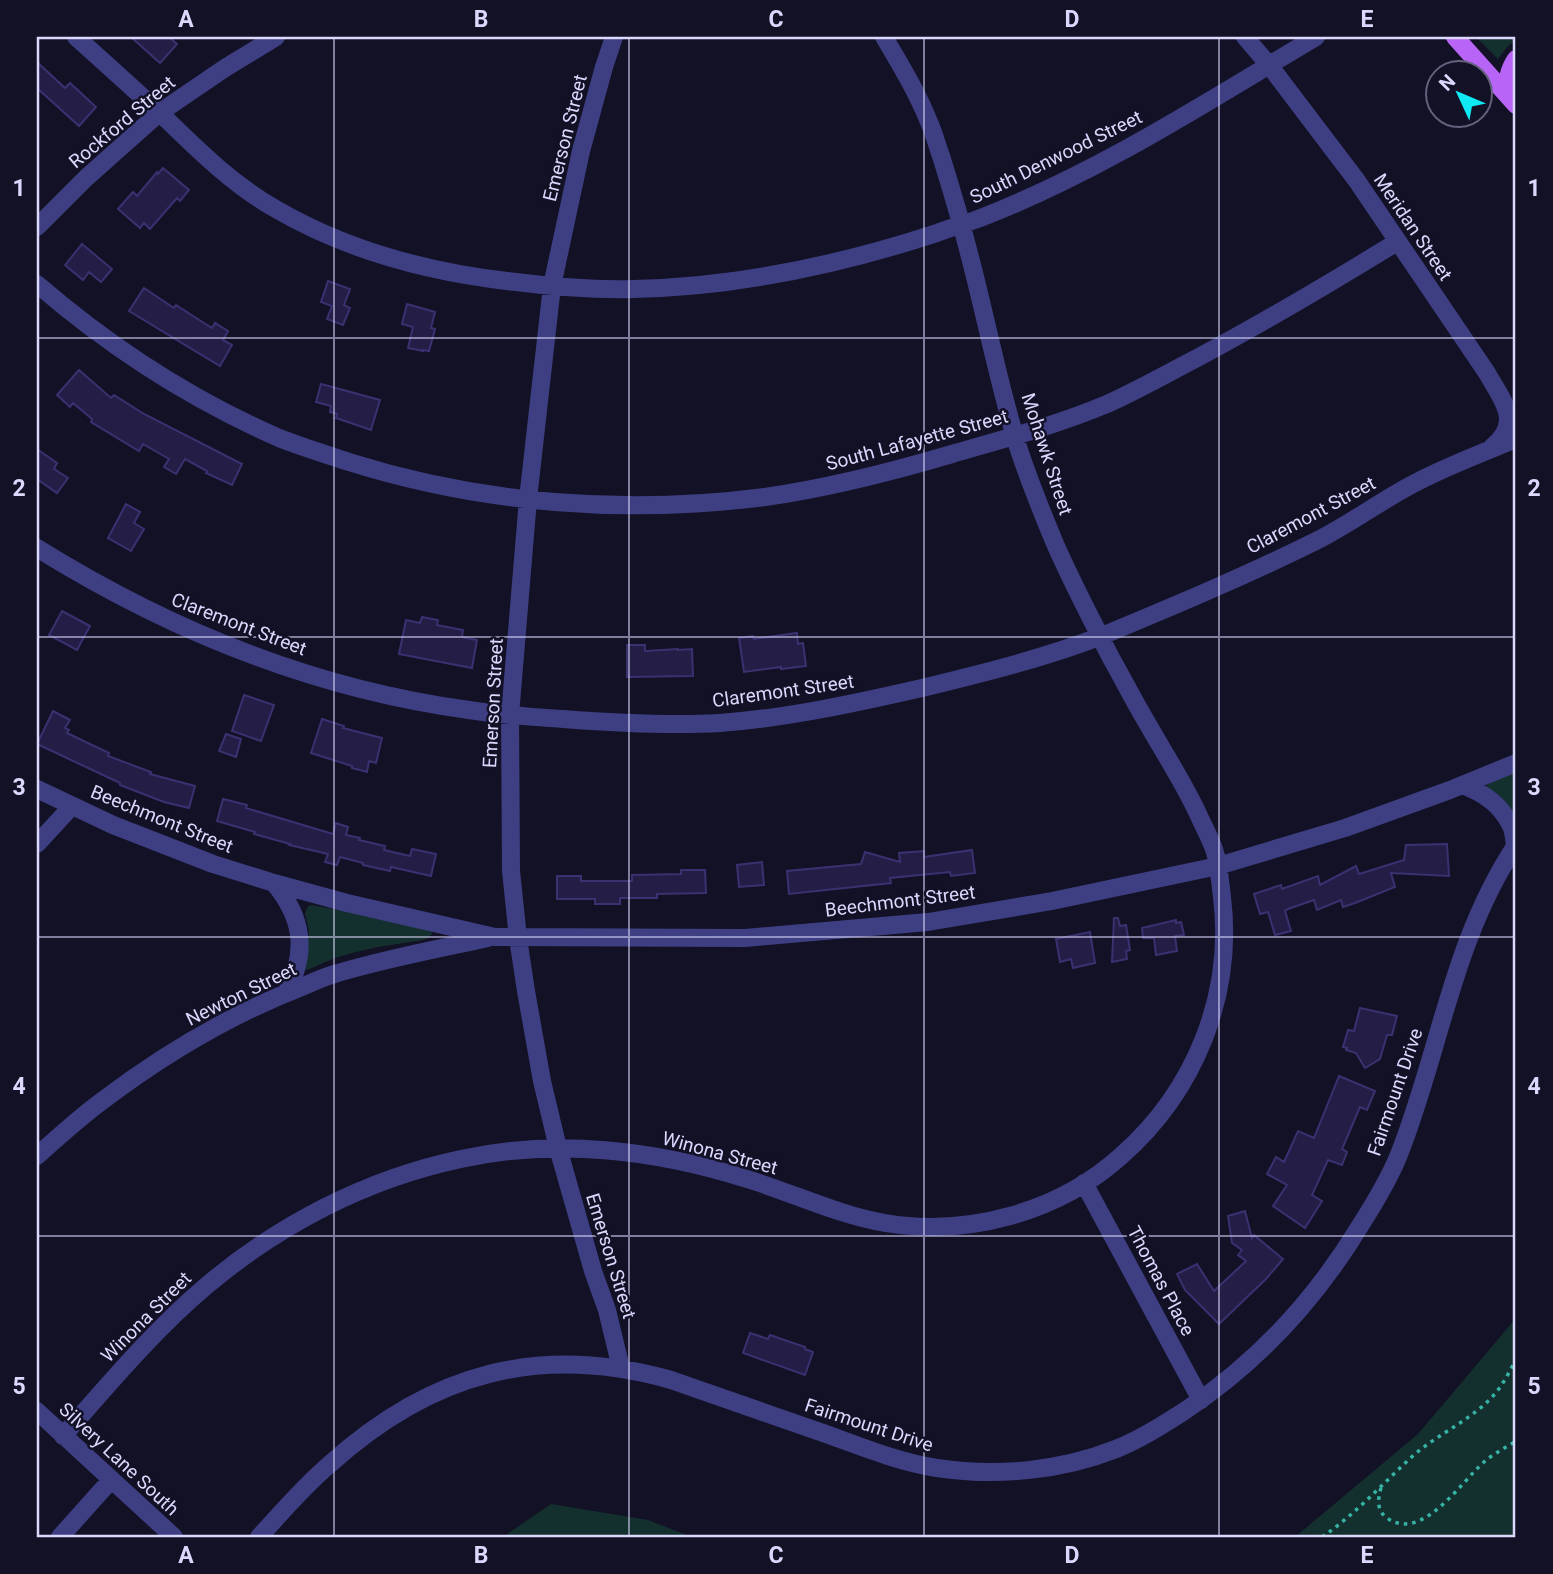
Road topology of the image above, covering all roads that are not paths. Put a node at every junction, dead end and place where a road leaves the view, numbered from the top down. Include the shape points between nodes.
1 (76, 37) edge
2 (276, 37) edge
3 (614, 37) edge
4 (884, 37) edge
5 (1245, 37) edge
6 (1316, 37) edge
7 (1455, 37) edge
8 (1516, 59) edge
9 (1269, 65) junction
10 (1512, 100) edge
11 (159, 113) junction
12 (962, 224) junction
13 (37, 227) edge
14 (1397, 242) junction
15 (37, 284) edge
16 (552, 286) junction
17 (1015, 436) junction
18 (1516, 439) edge
19 (1488, 451) junction
20 (528, 499) junction
21 (37, 548) edge
22 (1100, 636) junction
23 (510, 715) junction
24 (1516, 763) edge
25 (1462, 785) junction
26 (37, 789) edge
27 (72, 806) junction
28 (37, 844) edge
29 (1516, 846) edge
30 (1218, 866) junction
31 (274, 883) junction
32 (495, 937) junction
33 (518, 938) junction
34 (286, 993) junction
35 (558, 1148) junction
36 (37, 1156) edge
37 (1084, 1183) junction
38 (621, 1368) junction
39 (1201, 1400) junction
40 (37, 1412) edge
41 (63, 1436) junction
42 (111, 1480) junction
43 (60, 1537) edge
44 (174, 1537) edge
45 (259, 1537) edge

1 - 11 street, South Denwood Street
2 - 11 street, Rockford Street
3 - 16 street, Emerson Street via 581,151
4 - 12 street, Mohawk Street via 931,125
5 - 9 street, Meridan Street
6 - 9 street, South Denwood Street
7 - 10 main road
8 - 10 main road via 1507,80
9 - 12 street, South Denwood Street via 1091,167
9 - 14 street, Meridan Street
11 - 13 street, Rockford Street
11 - 16 street, South Denwood Street via 236,182 272,207 363,251 474,278
12 - 16 street, South Denwood Street via 856,258 759,278 632,289
12 - 17 street, Mohawk Street
14 - 17 street, South Lafayette Street via 1260,324 1140,388
14 - 19 street, Meridan Street via 1506,405 1508,427
15 - 20 street, South Lafayette Street via 97,333 172,383 281,438 380,472
16 - 20 street, Emerson Street
17 - 20 street, South Lafayette Street via 884,474 765,497 634,506
17 - 22 street, Mohawk Street via 1053,539
18 - 19 street, Claremont Street
19 - 22 street, Claremont Street via 1415,483 1322,538
20 - 23 street, Emerson Street
21 - 23 street, Claremont Street via 125,599 250,654 383,694
22 - 23 street, Claremont Street via 955,680 771,718 656,725
22 - 30 street, Mohawk Street via 1189,794
23 - 33 street, Emerson Street via 512,871
24 - 25 street, Beechmont Street
25 - 29 street via 1499,807 1512,826
25 - 30 street, Beechmont Street via 1345,828
26 - 27 street, Beechmont Street
27 - 28 street
27 - 31 street, Beechmont Street via 164,846
29 - 39 street, Fairmount Drive via 1465,944 1409,1130 1377,1200 1303,1308 1251,1361
30 - 33 street, Beechmont Street via 1052,901 897,926 745,938
30 - 37 street, Winona Street via 1224,952 1205,1038 1183,1083 1156,1121 1118,1159
31 - 32 street, Beechmont Street
31 - 34 street via 291,908 299,936 298,965
32 - 33 street, Beechmont Street
32 - 34 street, Newton Street via 337,973
33 - 35 street, Emerson Street
34 - 36 street, Newton Street via 242,1012 153,1064
35 - 37 street, Winona Street via 692,1164 856,1217 914,1227 959,1226 1003,1218
35 - 38 street, Emerson Street
35 - 41 street, Winona Street via 495,1153 433,1165 368,1187 304,1218 201,1290
37 - 39 street, Thomas Place
38 - 39 street, Fairmount Drive via 671,1380 895,1459 976,1472 1034,1470 1099,1455
38 - 45 street, Fairmount Drive via 572,1364 522,1367 473,1378 421,1399 329,1465
40 - 41 street, Silvery Lane South
41 - 42 street, Silvery Lane South
42 - 43 street
42 - 44 street, Silvery Lane South

